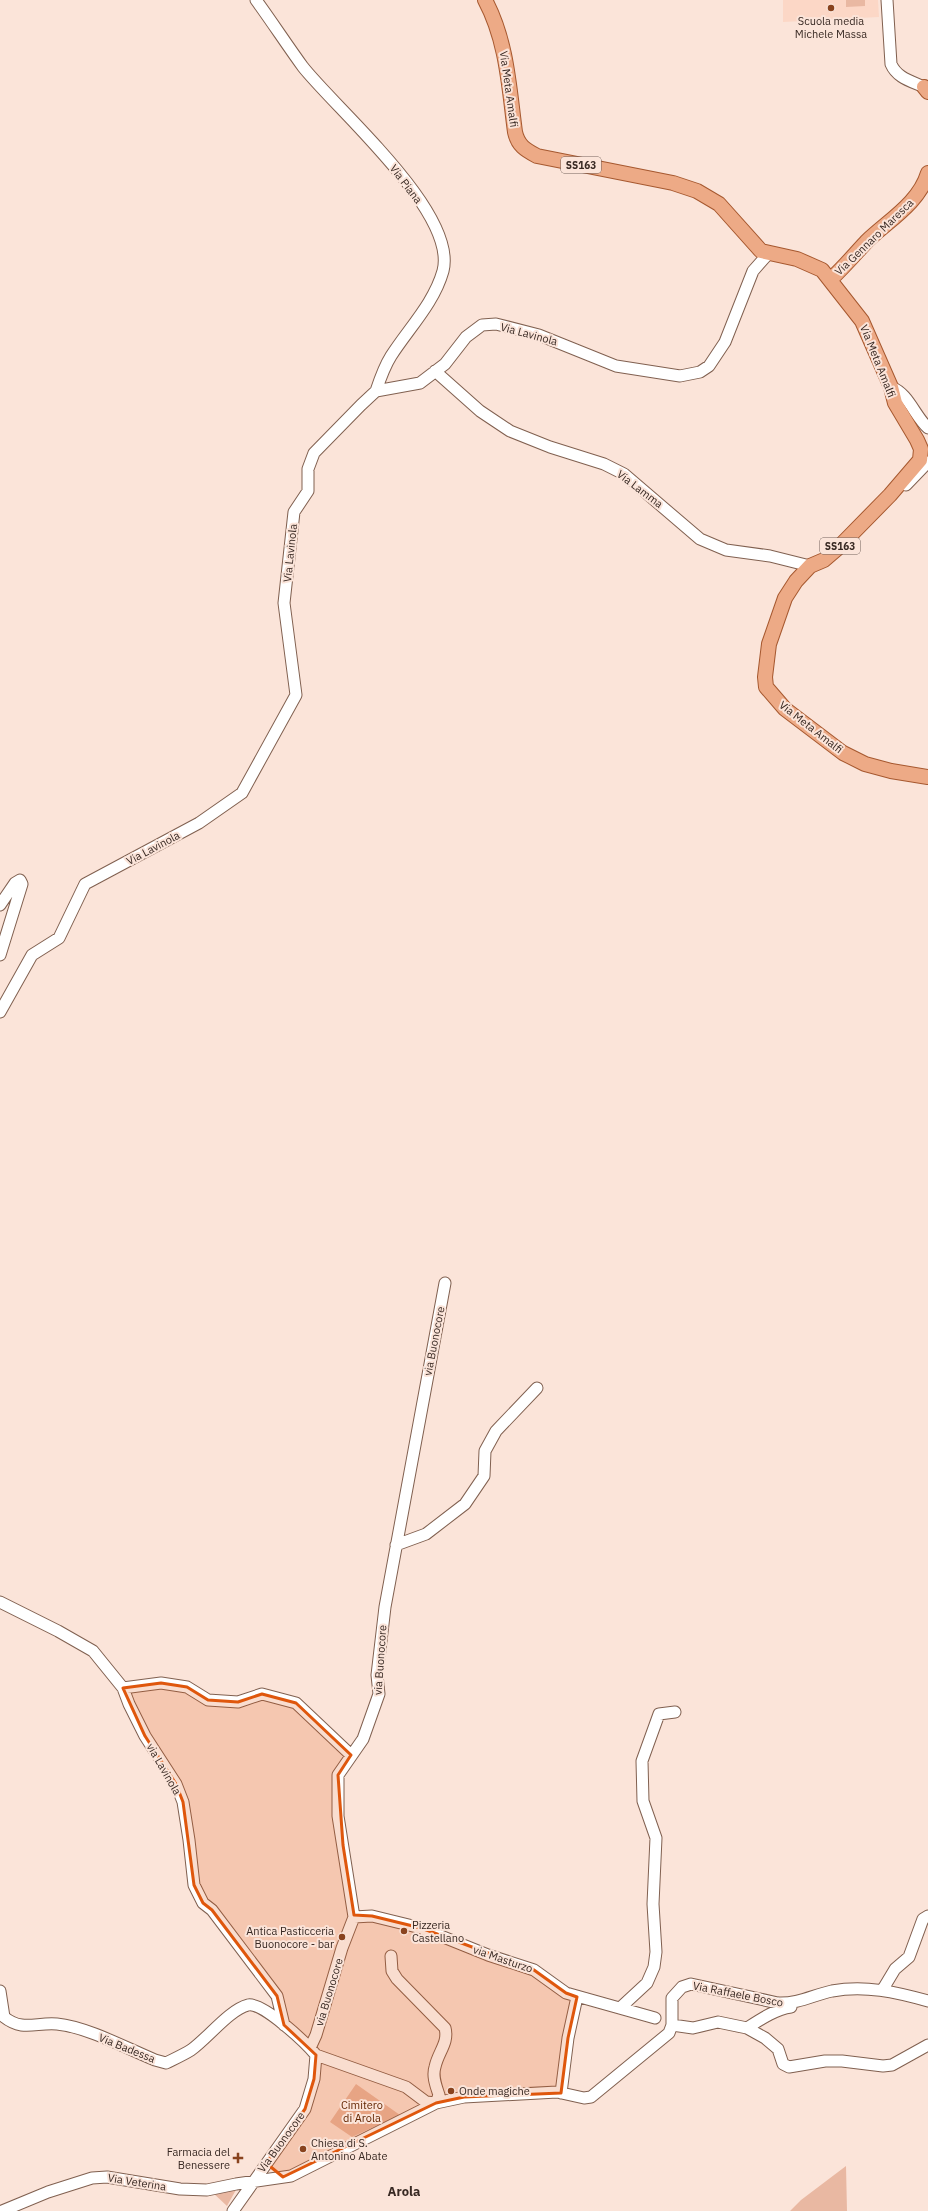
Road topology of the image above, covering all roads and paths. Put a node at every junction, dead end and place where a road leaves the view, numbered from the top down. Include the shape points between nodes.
1 (256, 0) edge
2 (485, 0) edge
3 (887, 0) edge
4 (927, 89) edge
5 (928, 173) edge
6 (768, 254) junction
7 (831, 279) junction
8 (435, 371) junction
9 (891, 387) junction
10 (376, 392) junction
11 (928, 428) edge
12 (928, 462) edge
13 (894, 490) junction
14 (810, 566) junction
15 (928, 777) edge
16 (0, 905) edge
17 (0, 955) edge
18 (0, 1012) edge
19 (445, 1283) dead end
20 (537, 1388) dead end
21 (396, 1545) junction
22 (0, 1602) edge
23 (123, 1688) junction
24 (675, 1712) dead end
25 (351, 1754) junction
26 (928, 1916) edge
27 (354, 1917) junction
28 (391, 1956) dead end
29 (883, 1989) junction
30 (0, 1991) edge
31 (831, 1991) junction
32 (577, 1997) junction
33 (928, 2001) edge
34 (620, 2008) junction
35 (655, 2018) dead end
36 (284, 2025) junction
37 (672, 2025) junction
38 (747, 2028) junction
39 (928, 2045) edge
40 (313, 2051) junction
41 (561, 2092) junction
42 (436, 2103) junction
43 (266, 2163) junction
44 (283, 2177) junction
45 (253, 2182) junction
46 (2, 2211) edge
47 (233, 2211) edge

1 - 10 street, Via Piana via 304,67 377,146 415,193 440,233 445,257 439,283 432,299 391,357
2 - 6 main road, Via Meta Amalfi / SS163 via 504,52 514,132 523,149 537,156 673,183 698,191 719,204 754,245
3 - 4 street via 889,44 894,70 899,76
5 - 7 main road, Via Gennaro Maresca via 913,200
6 - 7 main road, Via Meta Amalfi / SS163 via 797,259 815,266
6 - 8 street, Via Lavinola via 753,271 725,342 708,366 695,374 680,376 616,366 561,342 496,324 482,325 475,330 466,337 445,364
7 - 9 main road, Via Meta Amalfi / SS163 via 869,333 884,376
8 - 10 street, Via Lavinola via 420,383
8 - 14 street, Via Lamma via 480,411 510,431 604,464 624,474 700,539 726,550 770,556
9 - 11 street via 905,395 912,410
9 - 13 main road, Via Meta Amalfi / SS163 via 895,403 917,440 921,454 920,460
10 - 18 street, Via Lavinola via 314,453 308,469 308,490 294,512 284,603 296,695 242,793 199,823 85,884 60,938 32,955
12 - 13 street via 905,485
13 - 14 main road, Via Meta Amalfi / SS163 via 838,548 824,560
14 - 15 main road, Via Meta Amalfi / SS163 via 785,598 777,619 769,644 766,687 785,709 843,753 865,764
16 - 17 street via 15,883 20,880 22,884
19 - 21 street, via Buonocore
20 - 21 street via 496,1431 485,1451 484,1476 465,1504 426,1534
21 - 25 street, via Buonocore via 377,1675 380,1694 364,1739
22 - 23 street, via Lavinola via 93,1651
23 - 25 street via 161,1683 187,1687 208,1700 238,1702 262,1694 296,1703
23 - 36 street, via Lavinola via 145,1736 176,1784 183,1802 194,1885 203,1904 212,1910 277,1996
24 - 34 street via 659,1714 642,1761 643,1801 656,1838 654,1967 647,1983
25 - 27 street, via Buonocore via 338,1775 336,1790
26 - 29 street via 923,1919 908,1956
27 - 32 street, via Masturzo via 372,1916 421,1928 534,1970 566,1993
27 - 40 street, via Buonocore via 342,1948
28 - 42 street via 392,1971 397,1979 445,2028 446,2042 434,2068 434,2079 439,2095
29 - 31 street, Via Raffaele Bosco
29 - 33 street, Via Raffaele Bosco
30 - 36 street, Via Badessa via 4,2017 11,2023 19,2026 56,2024 75,2027 166,2063 191,2050 239,2008 257,2005
31 - 37 street, Via Raffaele Bosco via 792,2004 691,1984 682,1987 672,1998
31 - 38 street via 795,2007 779,2009 773,2015
32 - 34 street, via Masturzo
32 - 41 street via 568,2038
34 - 35 street, via Masturzo
36 - 40 street, Via Badessa
37 - 38 street via 693,2028 718,2022
37 - 41 street via 663,2040 597,2094 584,2098
38 - 39 street via 778,2049 783,2064 789,2067 825,2061 892,2065
40 - 42 street via 406,2087 426,2102
40 - 43 street, Via Buonocore via 314,2079 305,2109
41 - 42 street via 464,2097
42 - 44 street via 291,2176
43 - 44 street via 270,2170
43 - 45 street, Via Buonocore
44 - 45 street
45 - 46 street, Via Veterina via 207,2190 173,2188 108,2177 92,2178 48,2192
45 - 47 street

